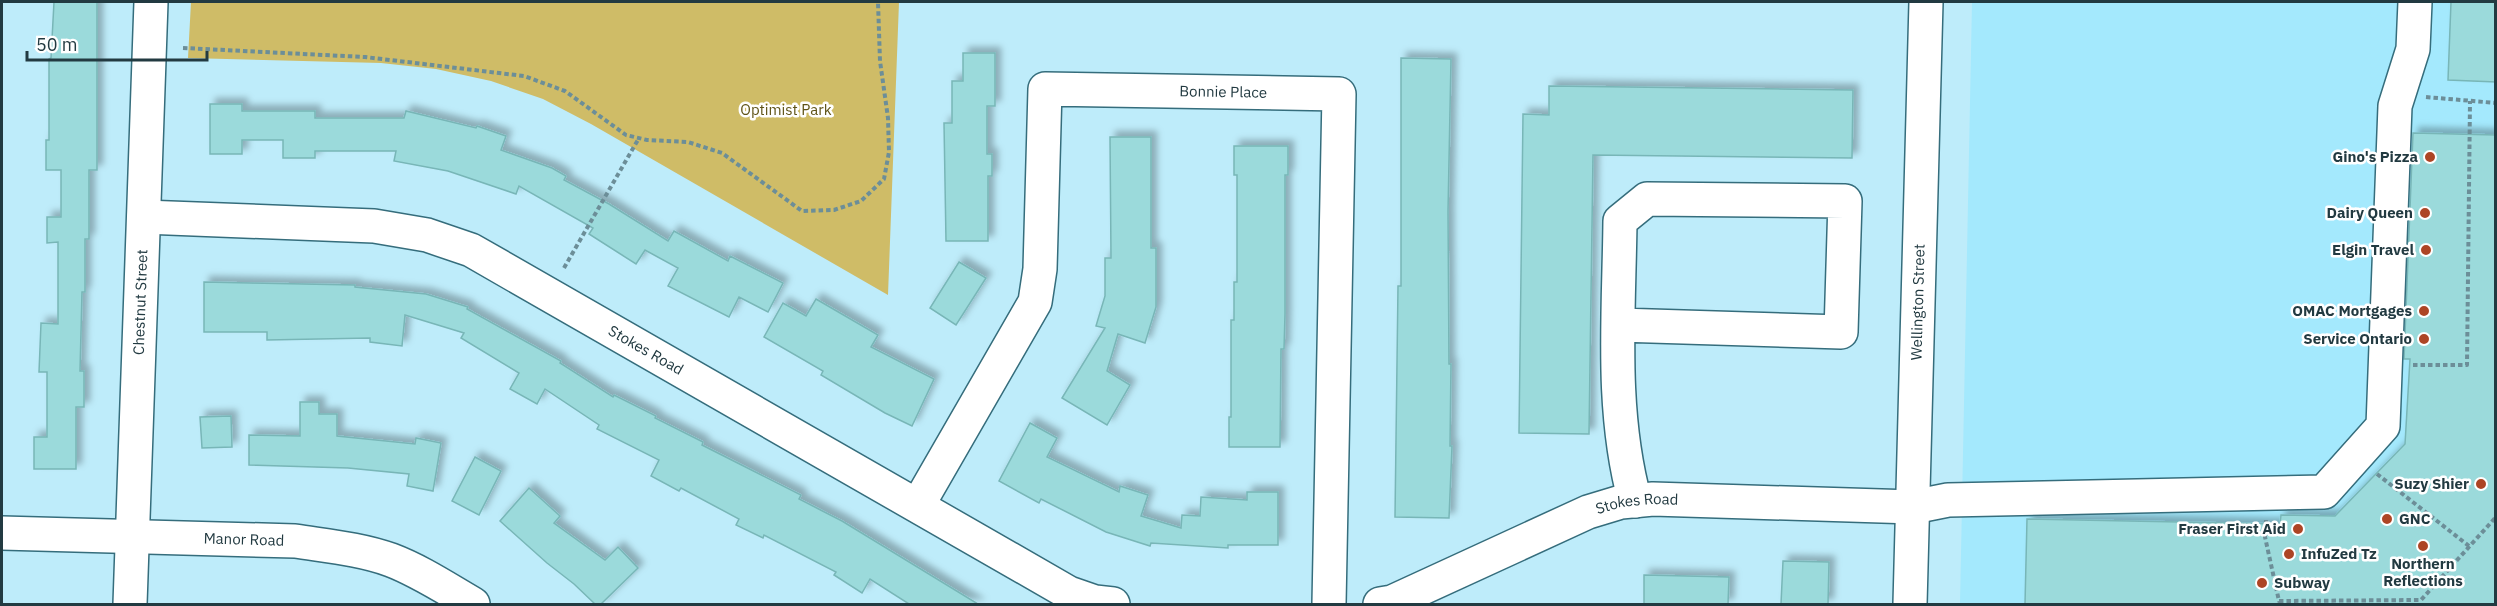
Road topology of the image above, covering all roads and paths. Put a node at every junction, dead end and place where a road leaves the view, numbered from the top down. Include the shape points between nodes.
1 (150, 2) edge
2 (878, 2) edge
3 (1926, 2) edge
4 (2415, 2) edge
5 (183, 48) dead end
6 (2398, 95) junction
7 (2470, 101) junction
8 (2496, 103) edge
9 (639, 138) junction
10 (144, 217) junction
11 (564, 268) dead end
12 (1619, 325) junction
13 (2385, 365) junction
14 (2356, 456) junction
15 (2267, 493) junction
16 (1635, 501) junction
17 (918, 505) junction
18 (1913, 507) junction
19 (2496, 517) edge
20 (2, 533) edge
21 (132, 537) junction
22 (2469, 546) junction
23 (2302, 602) edge
24 (130, 604) edge
25 (473, 604) edge
26 (1113, 604) edge
27 (1329, 604) edge
28 (1380, 604) edge
29 (1910, 604) edge

1 - 10 street, Chestnut Street
2 - 9 path via 889,152 884,179 861,201 834,210 802,211 722,153 688,142
3 - 18 street, Wellington Street
4 - 6 street, Stokes Road via 2413,49
5 - 9 path via 365,57 524,76 565,92 626,135
6 - 7 path
6 - 13 street, Stokes Road
7 - 8 path
7 - 13 path via 2467,365
9 - 11 path
10 - 17 street, Stokes Road via 374,226 427,235 471,250
10 - 21 street, Chestnut Street
12 - 12 street via 1620,221 1647,199 1845,201 1841,332
12 - 16 street via 1618,396
13 - 14 street, Stokes Road via 2383,426
14 - 15 street, Stokes Road via 2324,492
14 - 22 path
15 - 18 street, Stokes Road via 1948,500
15 - 23 path via 2265,537 2278,601
16 - 18 street, Stokes Road
16 - 28 street, Stokes Road via 1588,512 1392,602
17 - 26 street, Stokes Road via 1069,593
17 - 27 street, Bonnie Place via 1035,302 1041,269 1045,89 1339,94
18 - 29 street, Wellington Street
19 - 22 path
20 - 21 street, Manor Road
21 - 24 street, Chestnut Street
21 - 25 street, Manor Road via 295,541 344,548 391,561
22 - 23 path via 2421,600

